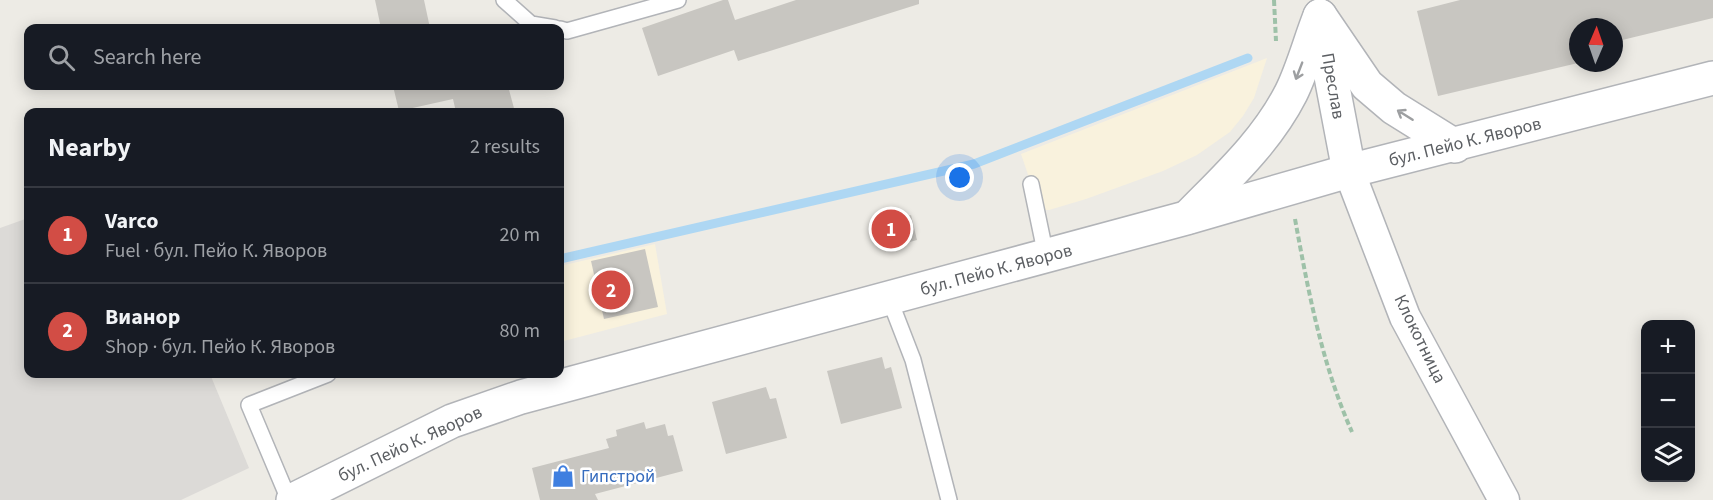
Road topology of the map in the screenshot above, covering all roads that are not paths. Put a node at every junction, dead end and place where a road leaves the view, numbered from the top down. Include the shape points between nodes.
1 (504, 0) edge
2 (678, 0) edge
3 (1319, 8) edge
4 (531, 24) edge
5 (564, 30) edge
6 (1713, 78) edge
7 (1455, 146) junction
8 (1349, 171) junction
9 (1031, 184) dead end
10 (1186, 218) junction
11 (1046, 256) junction
12 (889, 298) junction
13 (318, 378) edge
14 (291, 500) edge
15 (949, 500) edge
16 (1504, 500) edge

1 - 4 lane
2 - 5 lane
7 -> 3 street via 1394,108 1367,85
3 - 8 street, Преслав
3 -> 10 street via 1291,93 1248,155
6 - 7 street, бул. Пейо К. Яворов
7 - 8 street, бул. Пейо К. Яворов
8 - 10 street, бул. Пейо К. Яворов
8 - 16 street, Клокотница via 1405,317
9 - 11 lane
10 - 11 street, бул. Пейо К. Яворов
11 - 12 street, бул. Пейо К. Яворов
12 - 14 street, бул. Пейо К. Яворов via 487,408 452,421
12 - 15 lane via 913,360
13 - 14 lane via 249,405

